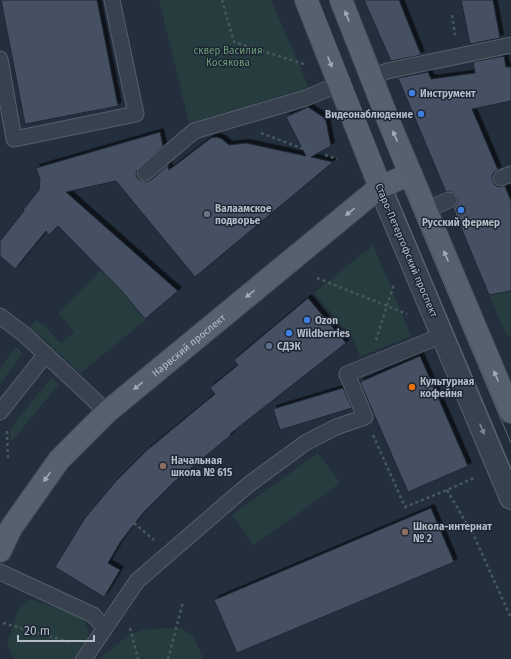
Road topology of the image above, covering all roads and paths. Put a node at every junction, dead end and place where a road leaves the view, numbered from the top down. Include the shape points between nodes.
1 (112, 0) edge
2 (222, 0) edge
3 (306, 0) edge
4 (341, 0) edge
5 (511, 46) edge
6 (0, 59) edge
7 (304, 64) dead end
8 (371, 78) junction
9 (339, 84) junction
10 (255, 113) junction
11 (309, 151) dead end
12 (325, 155) dead end
13 (337, 159) dead end
14 (145, 173) dead end
15 (411, 174) junction
16 (380, 187) junction
17 (449, 200) dead end
18 (426, 210) junction
19 (316, 278) dead end
20 (395, 281) dead end
21 (387, 306) junction
22 (410, 315) dead end
23 (0, 316) edge
24 (443, 335) junction
25 (46, 354) junction
26 (368, 366) junction
27 (0, 412) edge
28 (107, 412) junction
29 (511, 412) edge
30 (365, 417) junction
31 (8, 458) dead end
32 (478, 475) dead end
33 (447, 490) junction
34 (511, 498) edge
35 (134, 523) dead end
36 (138, 527) dead end
37 (0, 551) edge
38 (0, 572) edge
39 (183, 602) dead end
40 (511, 618) edge
41 (3, 624) dead end
42 (105, 628) junction
43 (71, 643) dead end
44 (84, 659) edge
45 (168, 659) edge

1 - 6 lane via 136,114 14,139
2 - 7 path via 234,42
3 -> 9 main road, Старо-Петергофский проспект
8 -> 4 main road
5 - 8 lane via 387,71
15 -> 8 main road
9 - 10 lane via 306,98
9 - 16 main road, Старо-Петергофский проспект
10 - 11 path via 261,133
10 - 14 lane via 194,131
12 - 13 path
15 - 16 main road, Нарвский проспект
15 - 18 main road
16 - 24 street, Старо-Петергофский проспект
16 -> 28 main road, Нарвский проспект
17 - 18 lane
29 -> 18 main road
19 - 21 path
20 - 21 path
21 - 22 path
21 - 26 path
23 - 25 lane
24 - 26 lane
24 -> 34 street, Старо-Петергофский проспект
25 - 27 lane
25 - 28 lane
26 - 30 lane via 347,374
27 - 31 path via 7,428
28 -> 37 main road, Нарвский проспект via 59,460 11,528
30 - 33 path via 406,507
30 - 42 lane via 336,427 305,443 248,485 137,582
32 - 33 path
33 - 40 path via 474,536
35 - 36 path
38 - 42 lane via 94,615
39 - 45 path
41 - 43 path
42 - 44 lane

